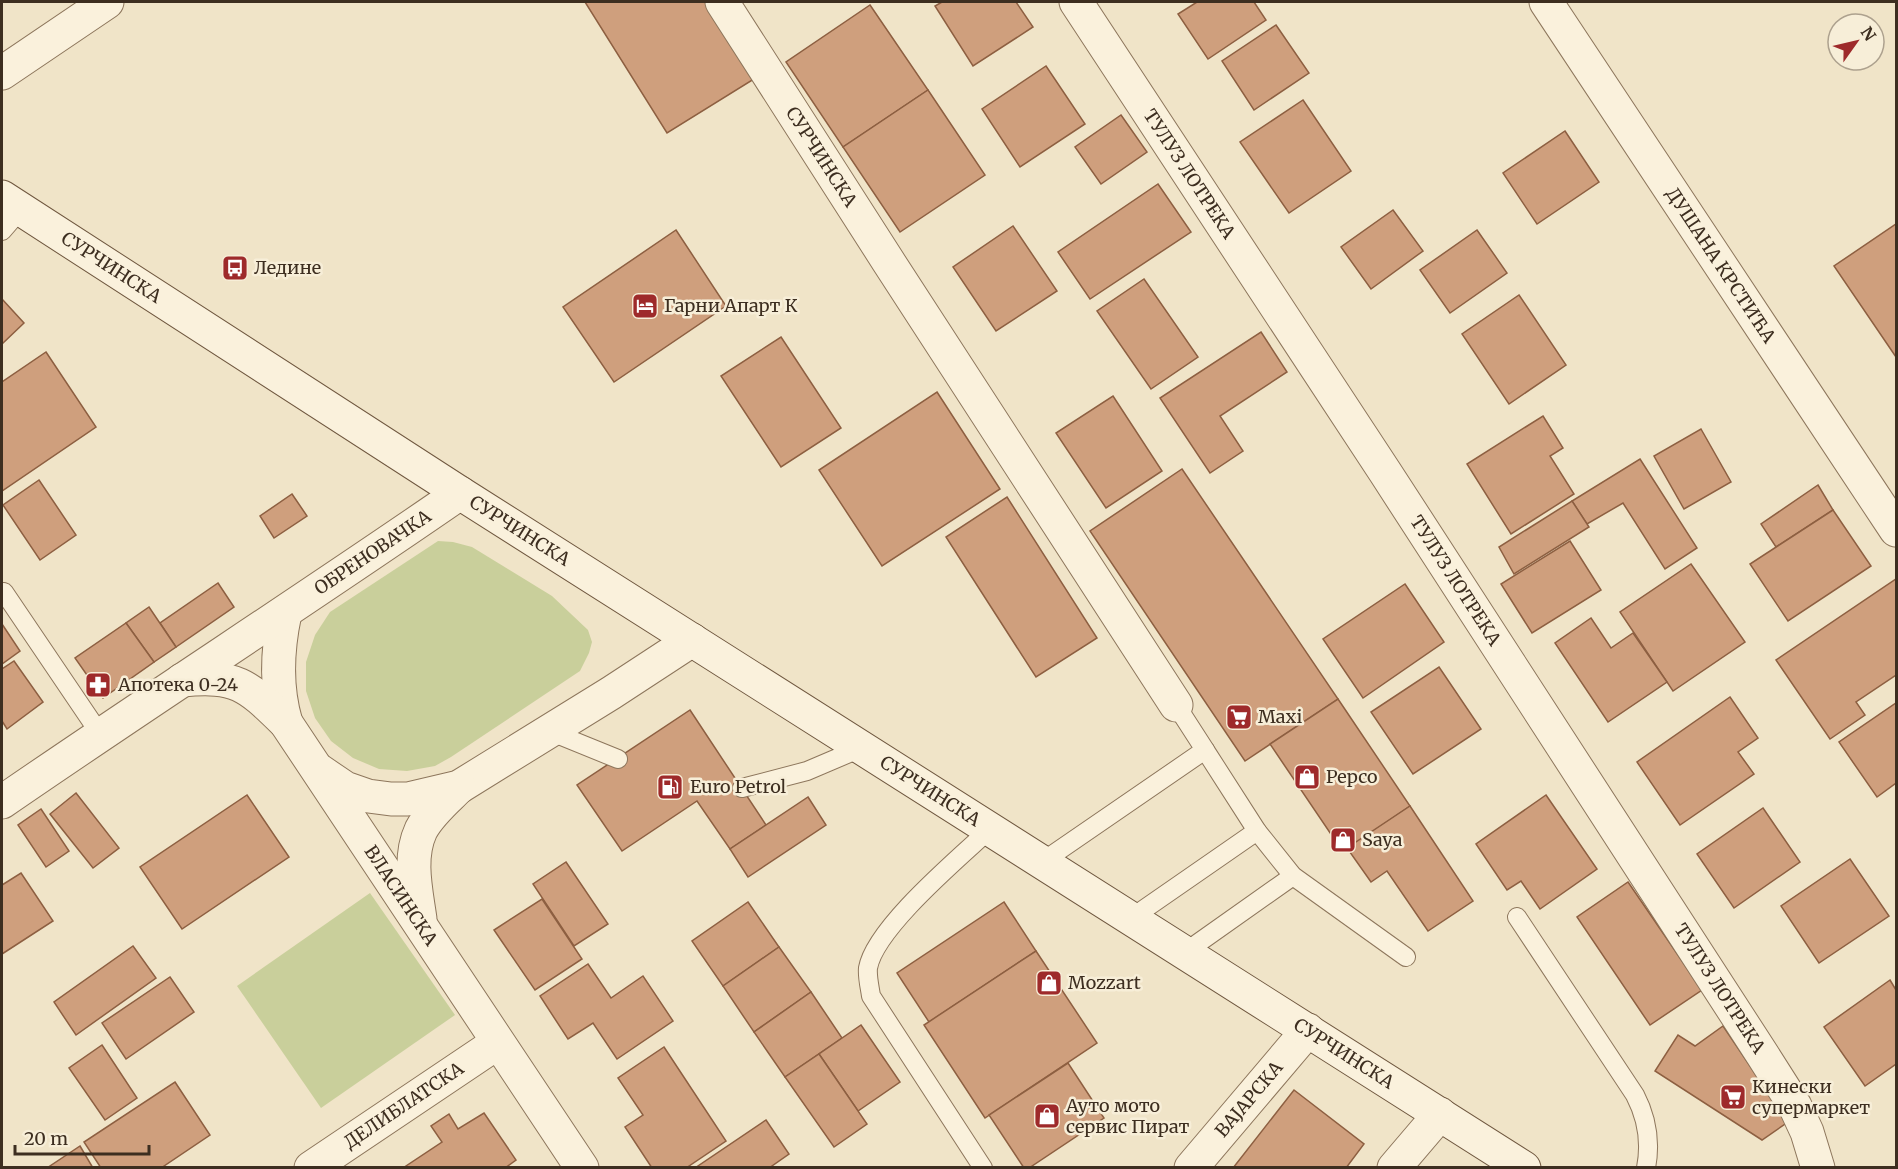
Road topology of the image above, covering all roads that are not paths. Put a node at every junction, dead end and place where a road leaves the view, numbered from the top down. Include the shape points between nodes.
1 (108, 2) edge
2 (723, 2) edge
3 (1076, 2) edge
4 (1546, 2) edge
5 (2, 73) edge
6 (8, 212) edge
7 (460, 493) junction
8 (1896, 530) edge
9 (4, 592) dead end
10 (285, 613) junction
11 (692, 640) junction
12 (182, 680) junction
13 (1176, 705) joint
14 (286, 723) junction
15 (549, 731) junction
16 (100, 734) junction
17 (861, 748) junction
18 (1205, 750) junction
19 (618, 759) dead end
20 (316, 769) junction
21 (459, 787) junction
22 (742, 789) dead end
23 (2, 802) edge
24 (990, 829) junction
25 (1257, 831) junction
26 (1042, 862) junction
27 (1293, 876) junction
28 (1516, 917) dead end
29 (1130, 919) junction
30 (422, 927) junction
31 (1184, 953) junction
32 (1406, 957) dead end
33 (1308, 1030) junction
34 (497, 1043) junction
35 (1440, 1114) junction
36 (311, 1167) edge
37 (582, 1167) edge
38 (983, 1167) edge
39 (1191, 1167) edge
40 (1394, 1167) edge
41 (1524, 1167) edge
42 (1646, 1167) edge
43 (1818, 1167) edge

1 - 5 street
2 - 13 street, СУРЧИНСКА
3 - 43 street, ТУЛУЗ ЛОТРЕКА via 1762,1054 1795,1106
4 - 8 street, ДУШАНА КРСТИЋА
6 - 7 street, СУРЧИНСКА
7 - 10 street, ОБРЕНОВАЧКА
7 - 11 street, СУРЧИНСКА
9 - 16 lane
10 - 12 street, ОБРЕНОВАЧКА
10 - 14 street via 278,661
11 - 15 street
11 - 17 street, СУРЧИНСКА
12 - 14 street, ВЛАСИНСКА via 229,680 244,686
12 - 16 street, ОБРЕНОВАЧКА
13 - 18 lane, СУРЧИНСКА
14 - 20 street, ВЛАСИНСКА
15 - 19 lane
15 - 21 street
16 - 23 street, ОБРЕНОВАЧКА
17 - 22 lane via 807,771
17 - 24 street, СУРЧИНСКА
18 - 25 lane, СУРЧИНСКА
18 - 26 lane
20 - 21 street via 345,788 391,799
20 - 30 street, ВЛАСИНСКА
21 - 30 street via 422,828 414,847
24 - 26 street, СУРЧИНСКА
24 - 38 lane via 899,918 876,947 868,969 871,996
25 - 27 lane, СУРЧИНСКА
25 - 29 lane
26 - 29 street, СУРЧИНСКА
27 - 31 lane
27 - 32 lane, СУРЧИНСКА
28 - 42 lane via 1640,1104 1647,1130
29 - 31 street, СУРЧИНСКА
30 - 34 street, ВЛАСИНСКА
31 - 33 street, СУРЧИНСКА
33 - 35 street, СУРЧИНСКА
33 - 39 street, ВАЈАРСКА
34 - 36 street, ДЕЛИБЛАТСКА
34 - 37 street, ВЛАСИНСКА
35 - 40 street
35 - 41 street, СУРЧИНСКА

